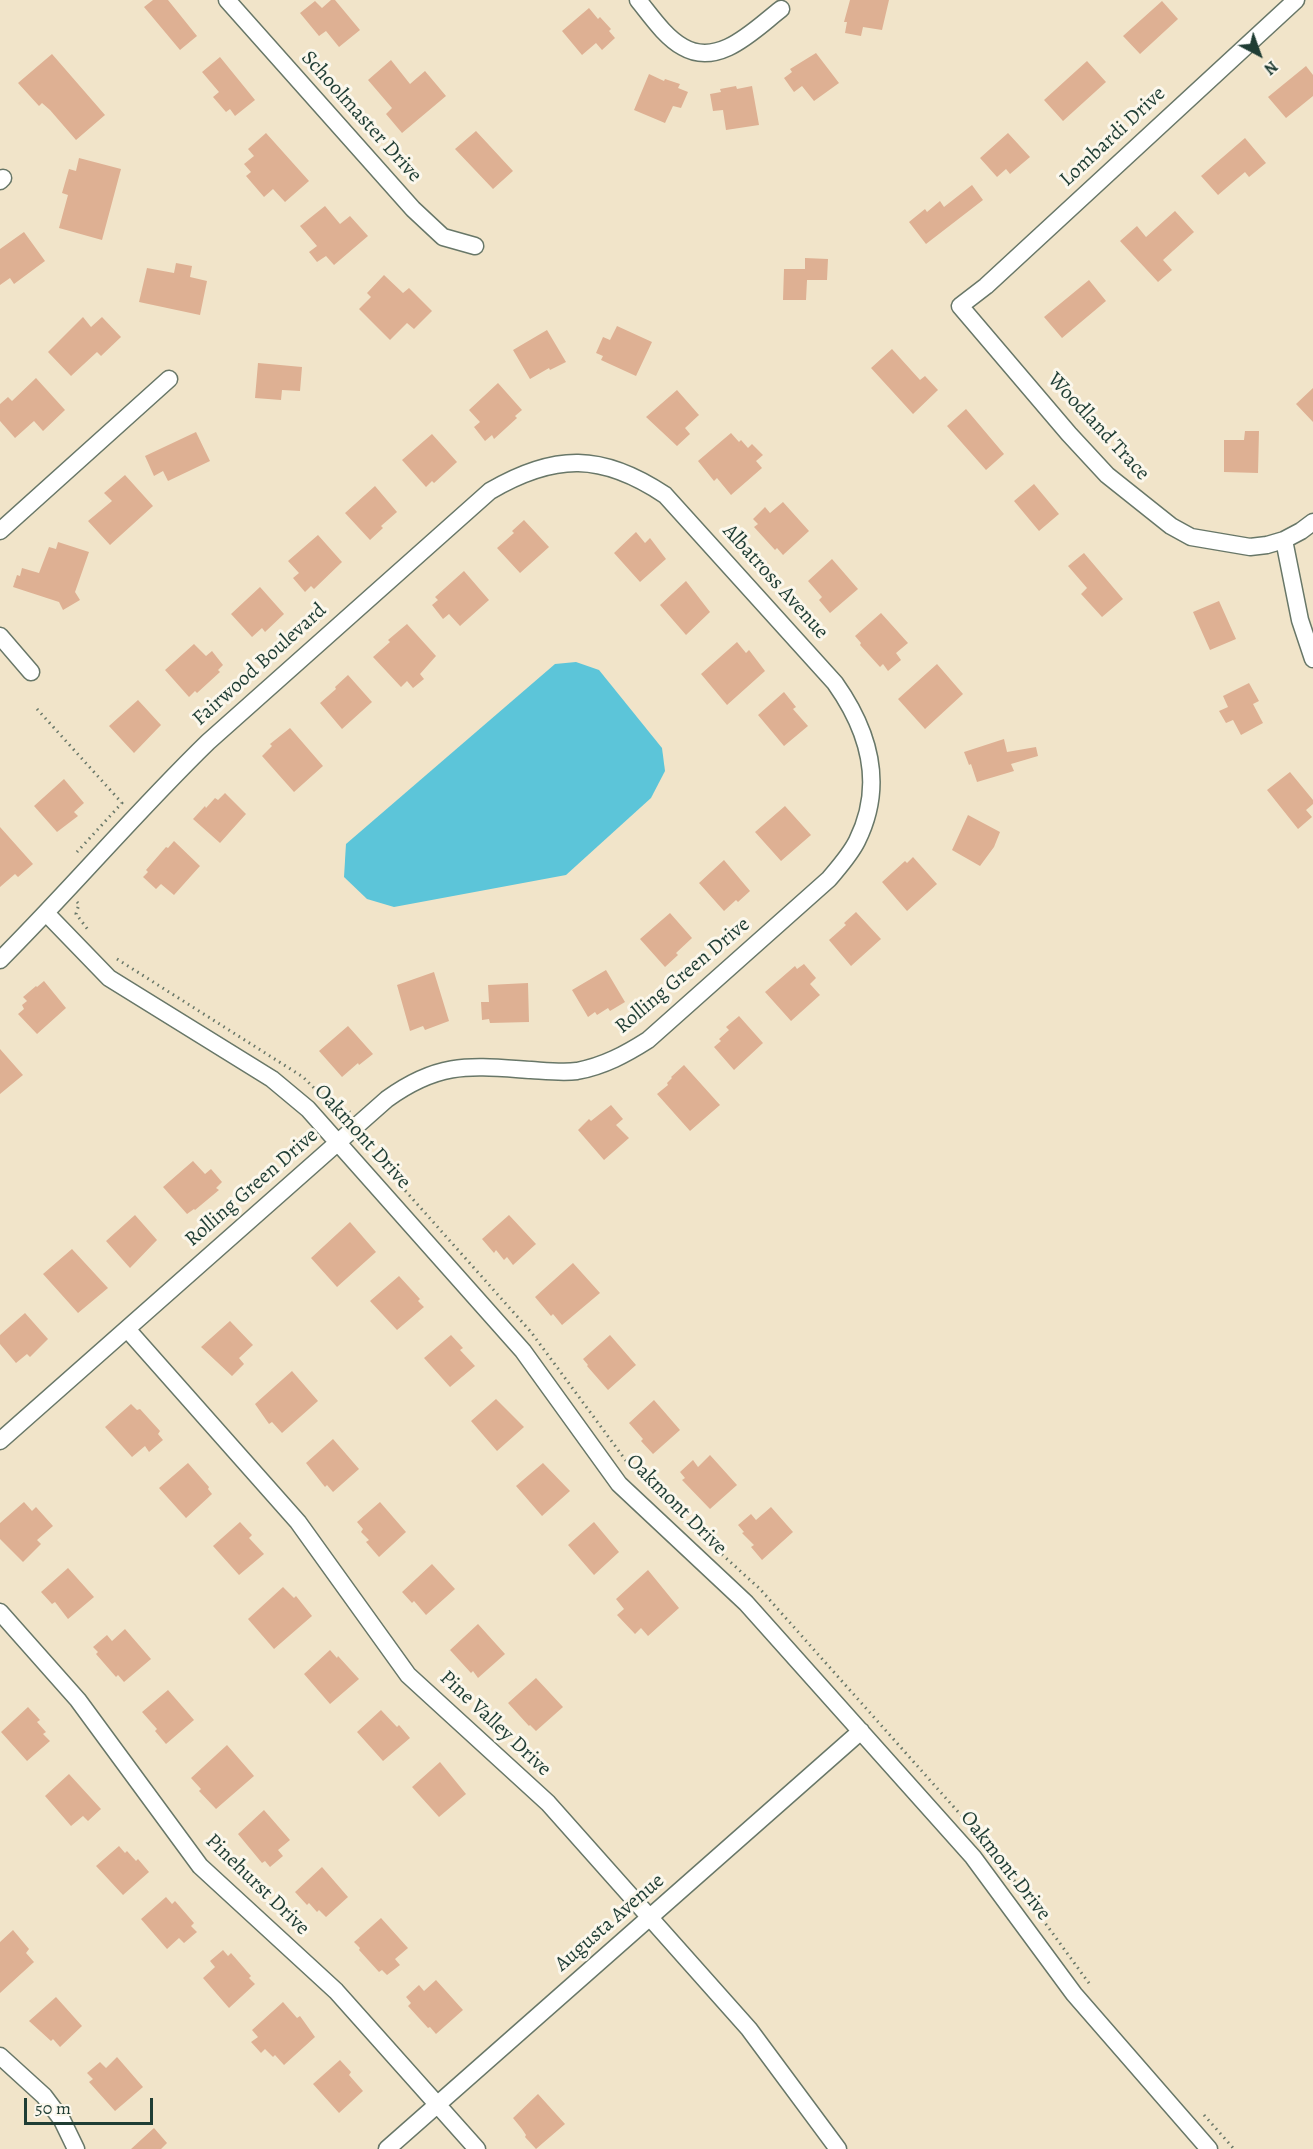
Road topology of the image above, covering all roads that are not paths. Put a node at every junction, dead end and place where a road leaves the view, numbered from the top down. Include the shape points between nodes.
1 (227, 0) edge
2 (638, 0) edge
3 (1296, 0) edge
4 (782, 9) dead end
5 (475, 246) dead end
6 (960, 306) joint
7 (169, 379) dead end
8 (589, 462) joint
9 (1313, 522) edge
10 (0, 531) edge
11 (1284, 540) junction
12 (0, 636) edge
13 (1313, 659) edge
14 (31, 672) dead end
15 (871, 781) joint
16 (47, 914) junction
17 (0, 960) edge
18 (338, 1142) junction
19 (127, 1329) junction
20 (0, 1441) edge
21 (0, 1612) edge
22 (861, 1731) junction
23 (650, 1918) junction
24 (0, 2056) edge
25 (437, 2104) junction
26 (76, 2149) edge
27 (387, 2149) edge
28 (477, 2149) edge
29 (838, 2149) edge
30 (1209, 2149) edge

1 - 5 street, Schoolmaster Drive via 413,209 443,237
2 - 4 street via 684,48 702,53 731,47
3 - 6 street, Lombardi Drive
6 - 11 street, Woodland Trace via 1107,476 1171,526 1191,537 1251,547
7 - 10 street
8 - 15 street, Albatross Avenue via 648,483 665,495 827,675 849,703 867,742
8 - 16 street, Fairwood Boulevard via 532,470 490,491 177,771
9 - 11 street, Woodland Trace
11 - 13 street via 1300,620
12 - 14 street
15 - 18 street, Rolling Green Drive via 869,804 857,843 829,879 648,1040 603,1064 576,1071 480,1066 432,1074 387,1099
16 - 17 street, Fairwood Boulevard
16 - 18 street, Oakmont Drive via 109,978 272,1079 309,1109
18 - 19 street, Rolling Green Drive
18 - 22 street, Oakmont Drive via 523,1351 619,1484 746,1603
19 - 20 street, Rolling Green Drive
19 - 23 street, Pine Valley Drive via 298,1522 408,1675 548,1803
21 - 25 street, Pinehurst Drive via 78,1700 200,1866 336,1991
22 - 23 street, Augusta Avenue
22 - 30 street, Oakmont Drive via 973,1857 1095,2020
23 - 25 street, Augusta Avenue
23 - 29 street, Pine Valley Drive via 749,2029
24 - 26 street via 44,2096 62,2120
25 - 27 street, Augusta Avenue
25 - 28 street, Pinehurst Drive

